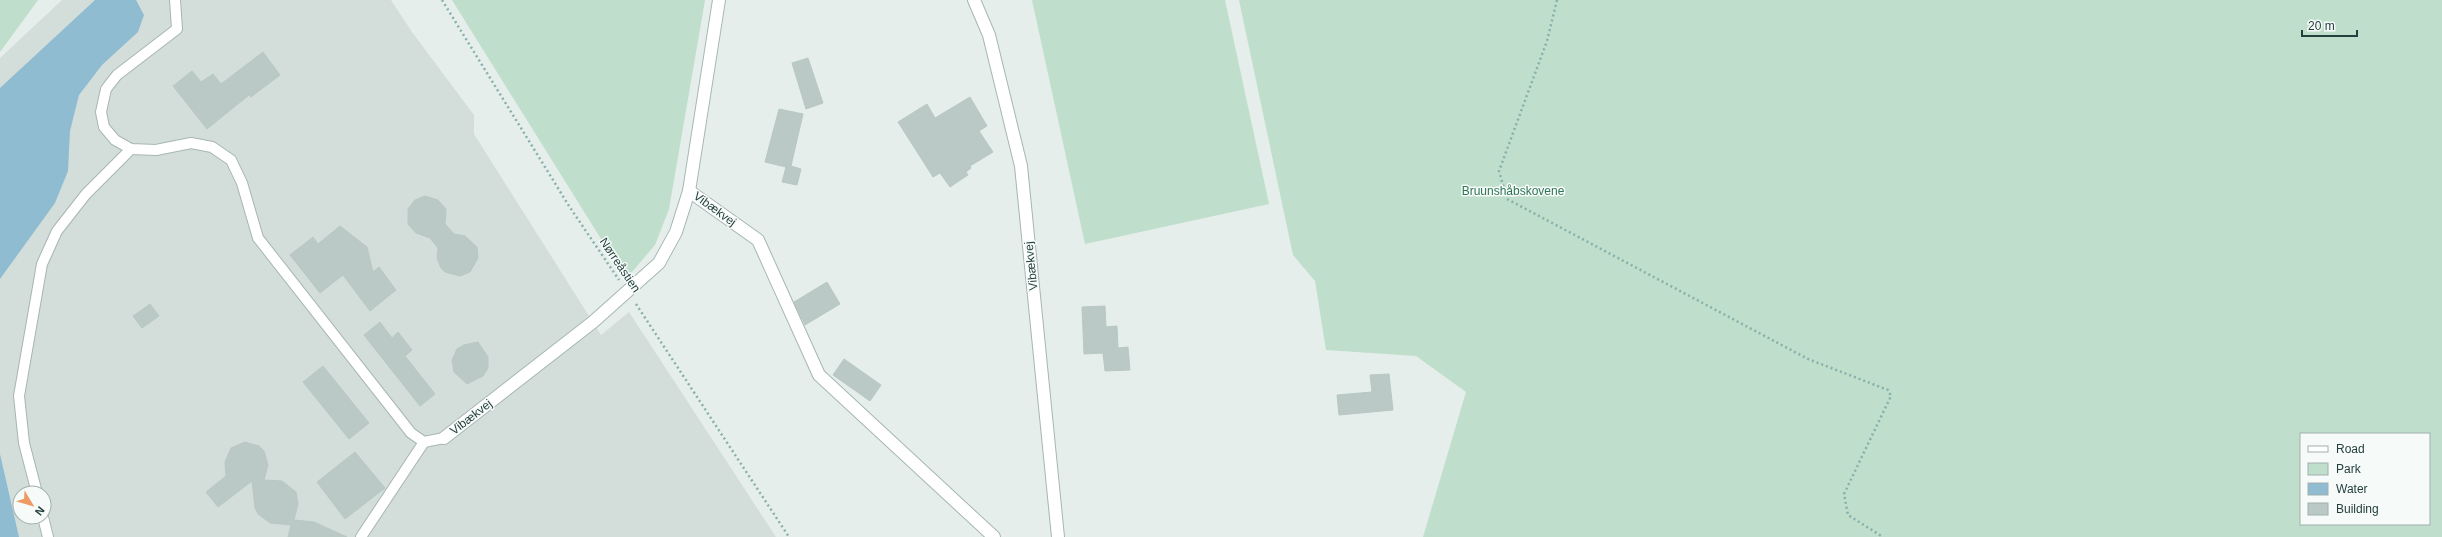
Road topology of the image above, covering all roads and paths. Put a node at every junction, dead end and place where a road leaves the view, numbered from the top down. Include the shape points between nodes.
1 (175, 0) edge
2 (442, 0) edge
3 (719, 0) edge
4 (974, 0) edge
5 (1557, 0) edge
6 (131, 149) junction
7 (689, 191) junction
8 (628, 292) junction
9 (444, 438) joint
10 (424, 442) junction
11 (35, 485) edge
12 (45, 525) edge
13 (48, 537) edge
14 (361, 537) edge
15 (789, 537) edge
16 (994, 537) edge
17 (1058, 537) edge
18 (1883, 537) edge

1 - 6 lane via 177,29 117,75 106,89 101,112 104,127 115,140
2 - 8 path, Nørreåstien via 569,206
3 - 7 street, Vibækvej
4 - 17 street, Vibækvej via 989,35 1021,166
5 - 18 path via 1547,41 1499,171 1507,199 1808,359 1888,390 1891,396 1844,494 1848,515
6 - 10 lane via 156,150 191,142 212,146 231,160 242,183 258,238 411,433
6 - 11 lane via 86,194 57,231 42,264 19,396 24,443
7 - 8 street, Vibækvej via 676,232 659,263
7 - 16 street, Vibækvej via 758,240 820,375
8 - 9 street, Vibækvej
8 - 15 path, Nørreåstien
9 - 10 lane
10 - 14 lane
12 - 13 lane

